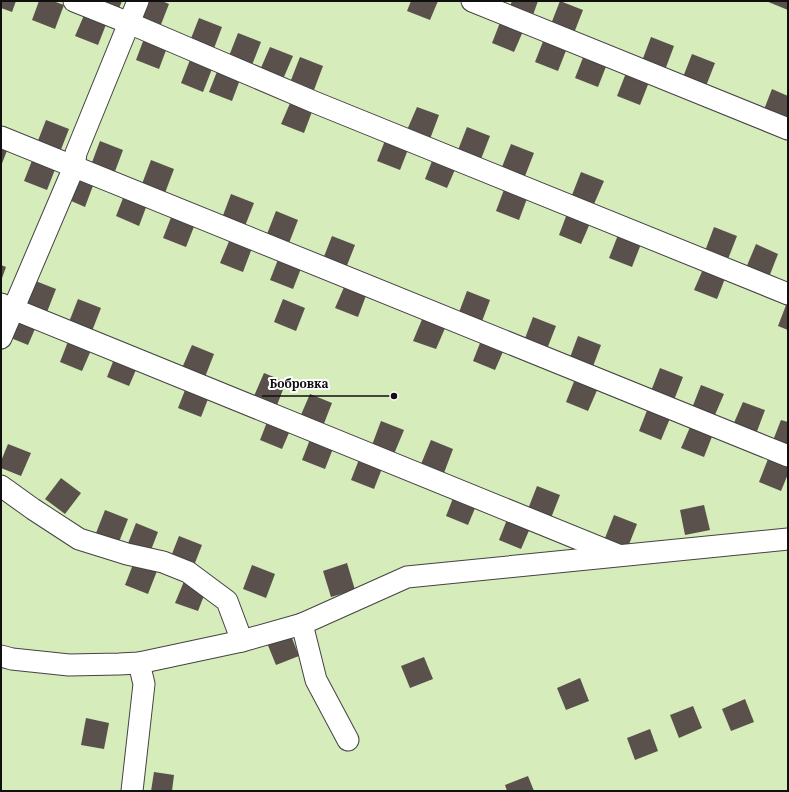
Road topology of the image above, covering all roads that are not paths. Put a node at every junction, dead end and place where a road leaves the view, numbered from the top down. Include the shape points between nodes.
1 (74, 1) edge
2 (138, 1) edge
3 (472, 1) edge
4 (129, 23) junction
5 (788, 129) edge
6 (1, 137) edge
7 (74, 167) junction
8 (788, 294) edge
9 (7, 306) edge
10 (1, 338) edge
11 (788, 456) edge
12 (1, 486) edge
13 (788, 539) edge
14 (620, 556) junction
15 (302, 624) junction
16 (242, 641) junction
17 (1, 656) edge
18 (138, 663) junction
19 (348, 740) dead end
20 (132, 791) edge

1 - 4 street
2 - 4 street
3 - 5 street
4 - 7 street via 76,152
4 - 8 street via 314,102
6 - 7 street
7 - 9 street
7 - 11 street
9 - 10 street
9 - 14 street
12 - 16 street via 79,539 163,562 188,572 227,602
13 - 14 street
14 - 15 street via 407,577
15 - 16 street
15 - 19 street via 316,680
16 - 18 street
17 - 18 street via 69,665
18 - 20 street via 144,684

